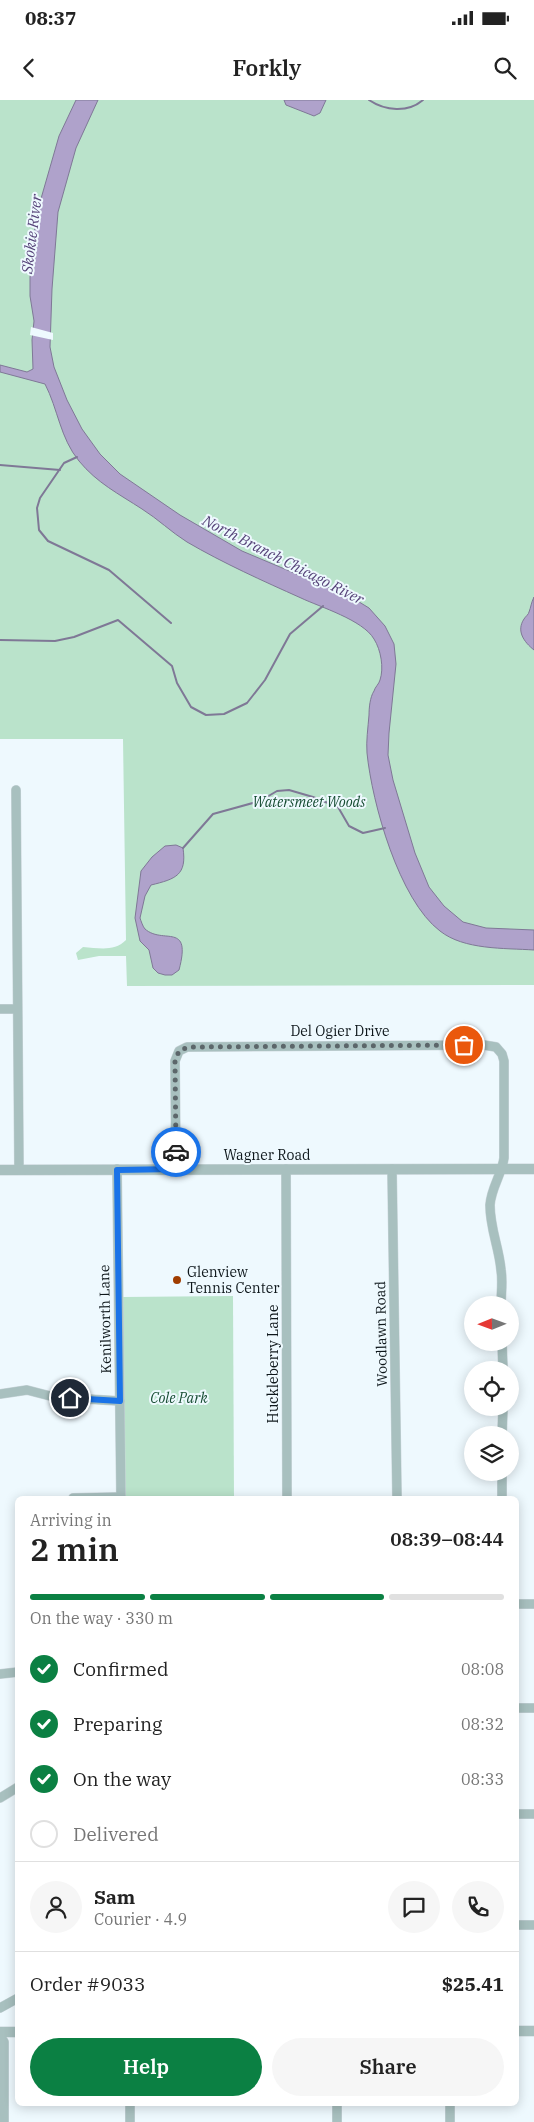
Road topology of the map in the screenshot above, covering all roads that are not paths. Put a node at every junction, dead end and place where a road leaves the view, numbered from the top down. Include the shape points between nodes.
1 (16, 790) dead end
2 (0, 1009) edge
3 (17, 1009) junction
4 (534, 1168) edge
5 (176, 1169) junction
6 (286, 1169) junction
7 (392, 1169) junction
8 (503, 1169) junction
9 (0, 1170) edge
10 (19, 1170) junction
11 (117, 1170) junction
12 (501, 1296) edge
13 (0, 1394) edge
14 (120, 1401) junction
15 (502, 1481) edge
16 (121, 1496) edge
17 (287, 1496) edge
18 (397, 1496) edge
19 (502, 1496) edge
20 (519, 1604) edge
21 (534, 1604) edge
22 (15, 1672) edge
23 (0, 1674) edge
24 (519, 1708) edge
25 (534, 1708) edge
26 (15, 1789) edge
27 (0, 1798) edge
28 (519, 1814) edge
29 (534, 1814) edge
30 (519, 1924) edge
31 (534, 1925) edge
32 (15, 2000) edge
33 (0, 2008) edge
34 (519, 2031) edge
35 (534, 2031) edge
36 (15, 2032) edge
37 (0, 2033) edge
38 (2, 2071) edge
39 (2, 2099) edge
40 (130, 2106) edge
41 (337, 2106) edge
42 (450, 2106) edge
43 (4, 2122) edge
44 (130, 2122) edge
45 (337, 2122) edge
46 (450, 2122) edge

1 - 3 street
2 - 3 street
3 - 10 street
4 - 8 street, Wagner Road
5 - 6 street, Wagner Road
5 - 8 street, Del Ogier Drive via 175,1061 182,1049 194,1046 484,1045 496,1047 504,1061
5 - 11 street, Wagner Road
6 - 7 street, Wagner Road
6 - 17 street, Huckleberry Lane
7 - 8 street, Wagner Road
7 - 18 street, Woodlawn Road
8 - 12 street via 495,1182 490,1203 491,1228 502,1271
9 - 10 street, Wagner Road
10 - 11 street, Wagner Road
11 - 14 street, Kenilworth Lane
13 - 14 street via 27,1390 54,1397
14 - 16 street, Kenilworth Lane
15 - 19 street
20 - 21 street
22 - 23 street
24 - 25 street
26 - 27 street
28 - 29 street
30 - 31 street
32 - 33 street
34 - 35 street
36 - 37 street
37 - 38 street via 4,2042
38 - 39 street
39 - 43 street
40 - 44 street
41 - 45 street
42 - 46 street

